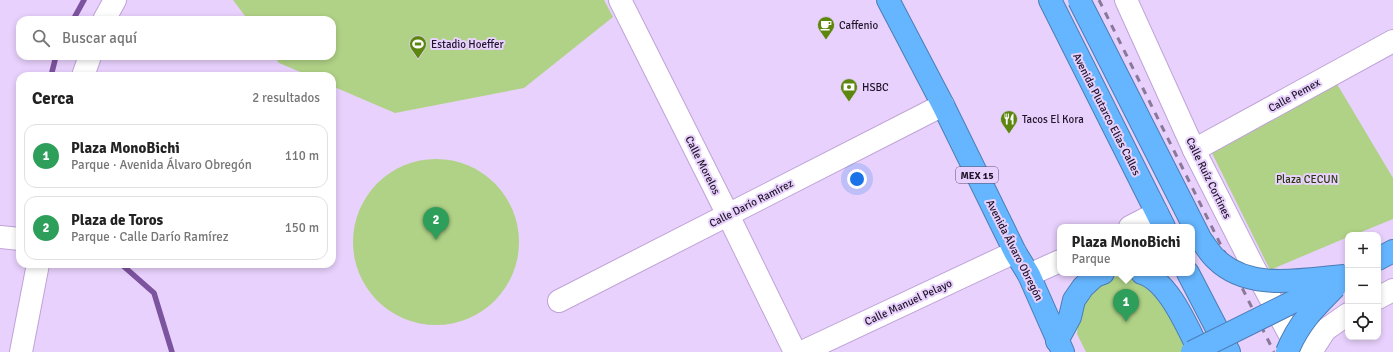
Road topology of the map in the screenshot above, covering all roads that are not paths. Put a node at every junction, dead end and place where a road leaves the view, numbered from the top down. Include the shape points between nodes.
1 (115, 0) edge
2 (620, 0) edge
3 (888, 0) edge
4 (1050, 0) edge
5 (1079, 0) edge
6 (1128, 0) edge
7 (106, 16) edge
8 (1393, 41) edge
9 (89, 60) edge
10 (84, 72) edge
11 (942, 105) junction
12 (1194, 150) junction
13 (728, 215) junction
14 (1161, 220) edge
15 (1143, 224) edge
16 (1193, 224) edge
17 (1195, 228) edge
18 (0, 237) edge
19 (16, 239) edge
20 (1393, 251) edge
21 (1015, 252) junction
22 (1381, 257) edge
23 (1057, 261) edge
24 (37, 268) edge
25 (1029, 275) junction
26 (1345, 275) edge
27 (1095, 276) edge
28 (1147, 276) edge
29 (1190, 276) edge
30 (1345, 276) edge
31 (1345, 277) edge
32 (1393, 290) edge
33 (1381, 296) edge
34 (559, 301) dead end
35 (1345, 316) edge
36 (1060, 346) edge
37 (21, 352) edge
38 (795, 352) edge
39 (802, 352) edge
40 (1192, 352) edge
41 (1200, 352) edge
42 (1229, 352) edge
43 (1287, 352) edge
44 (1299, 352) edge
45 (1311, 352) edge

1 - 7 street
2 - 13 street, Calle Morelos
3 - 11 highway, Avenida Álvaro Obregón / MEX 15
4 - 14 highway, Avenida Plutarco Elías Calles
5 - 16 highway, bridge
6 - 12 street, Calle Ruíz Cortines
8 - 12 street, Calle Pemex
9 - 10 street
11 - 13 street, Calle Darío Ramírez
11 - 21 highway, Avenida Álvaro Obregón / MEX 15
12 - 44 street, Calle Ruíz Cortines
13 - 34 street, Calle Darío Ramírez
13 - 38 street, Calle Morelos
14 - 15 street
17 - 26 highway, bridge via 1216,259 1231,271 1250,278 1289,281
18 - 19 street
20 - 22 highway
21 - 25 highway, Avenida Álvaro Obregón / MEX 15
21 - 39 street, Calle Manuel Pelayo
23 - 25 street
24 - 37 street
25 - 36 highway, Avenida Álvaro Obregón / MEX 15
27 - 36 highway via 1082,286 1074,300
28 - 41 highway via 1158,282 1170,296
29 - 42 highway
30 - 40 highway, bridge
31 - 43 highway, bridge via 1309,314
32 - 33 street
35 - 45 street via 1325,330

